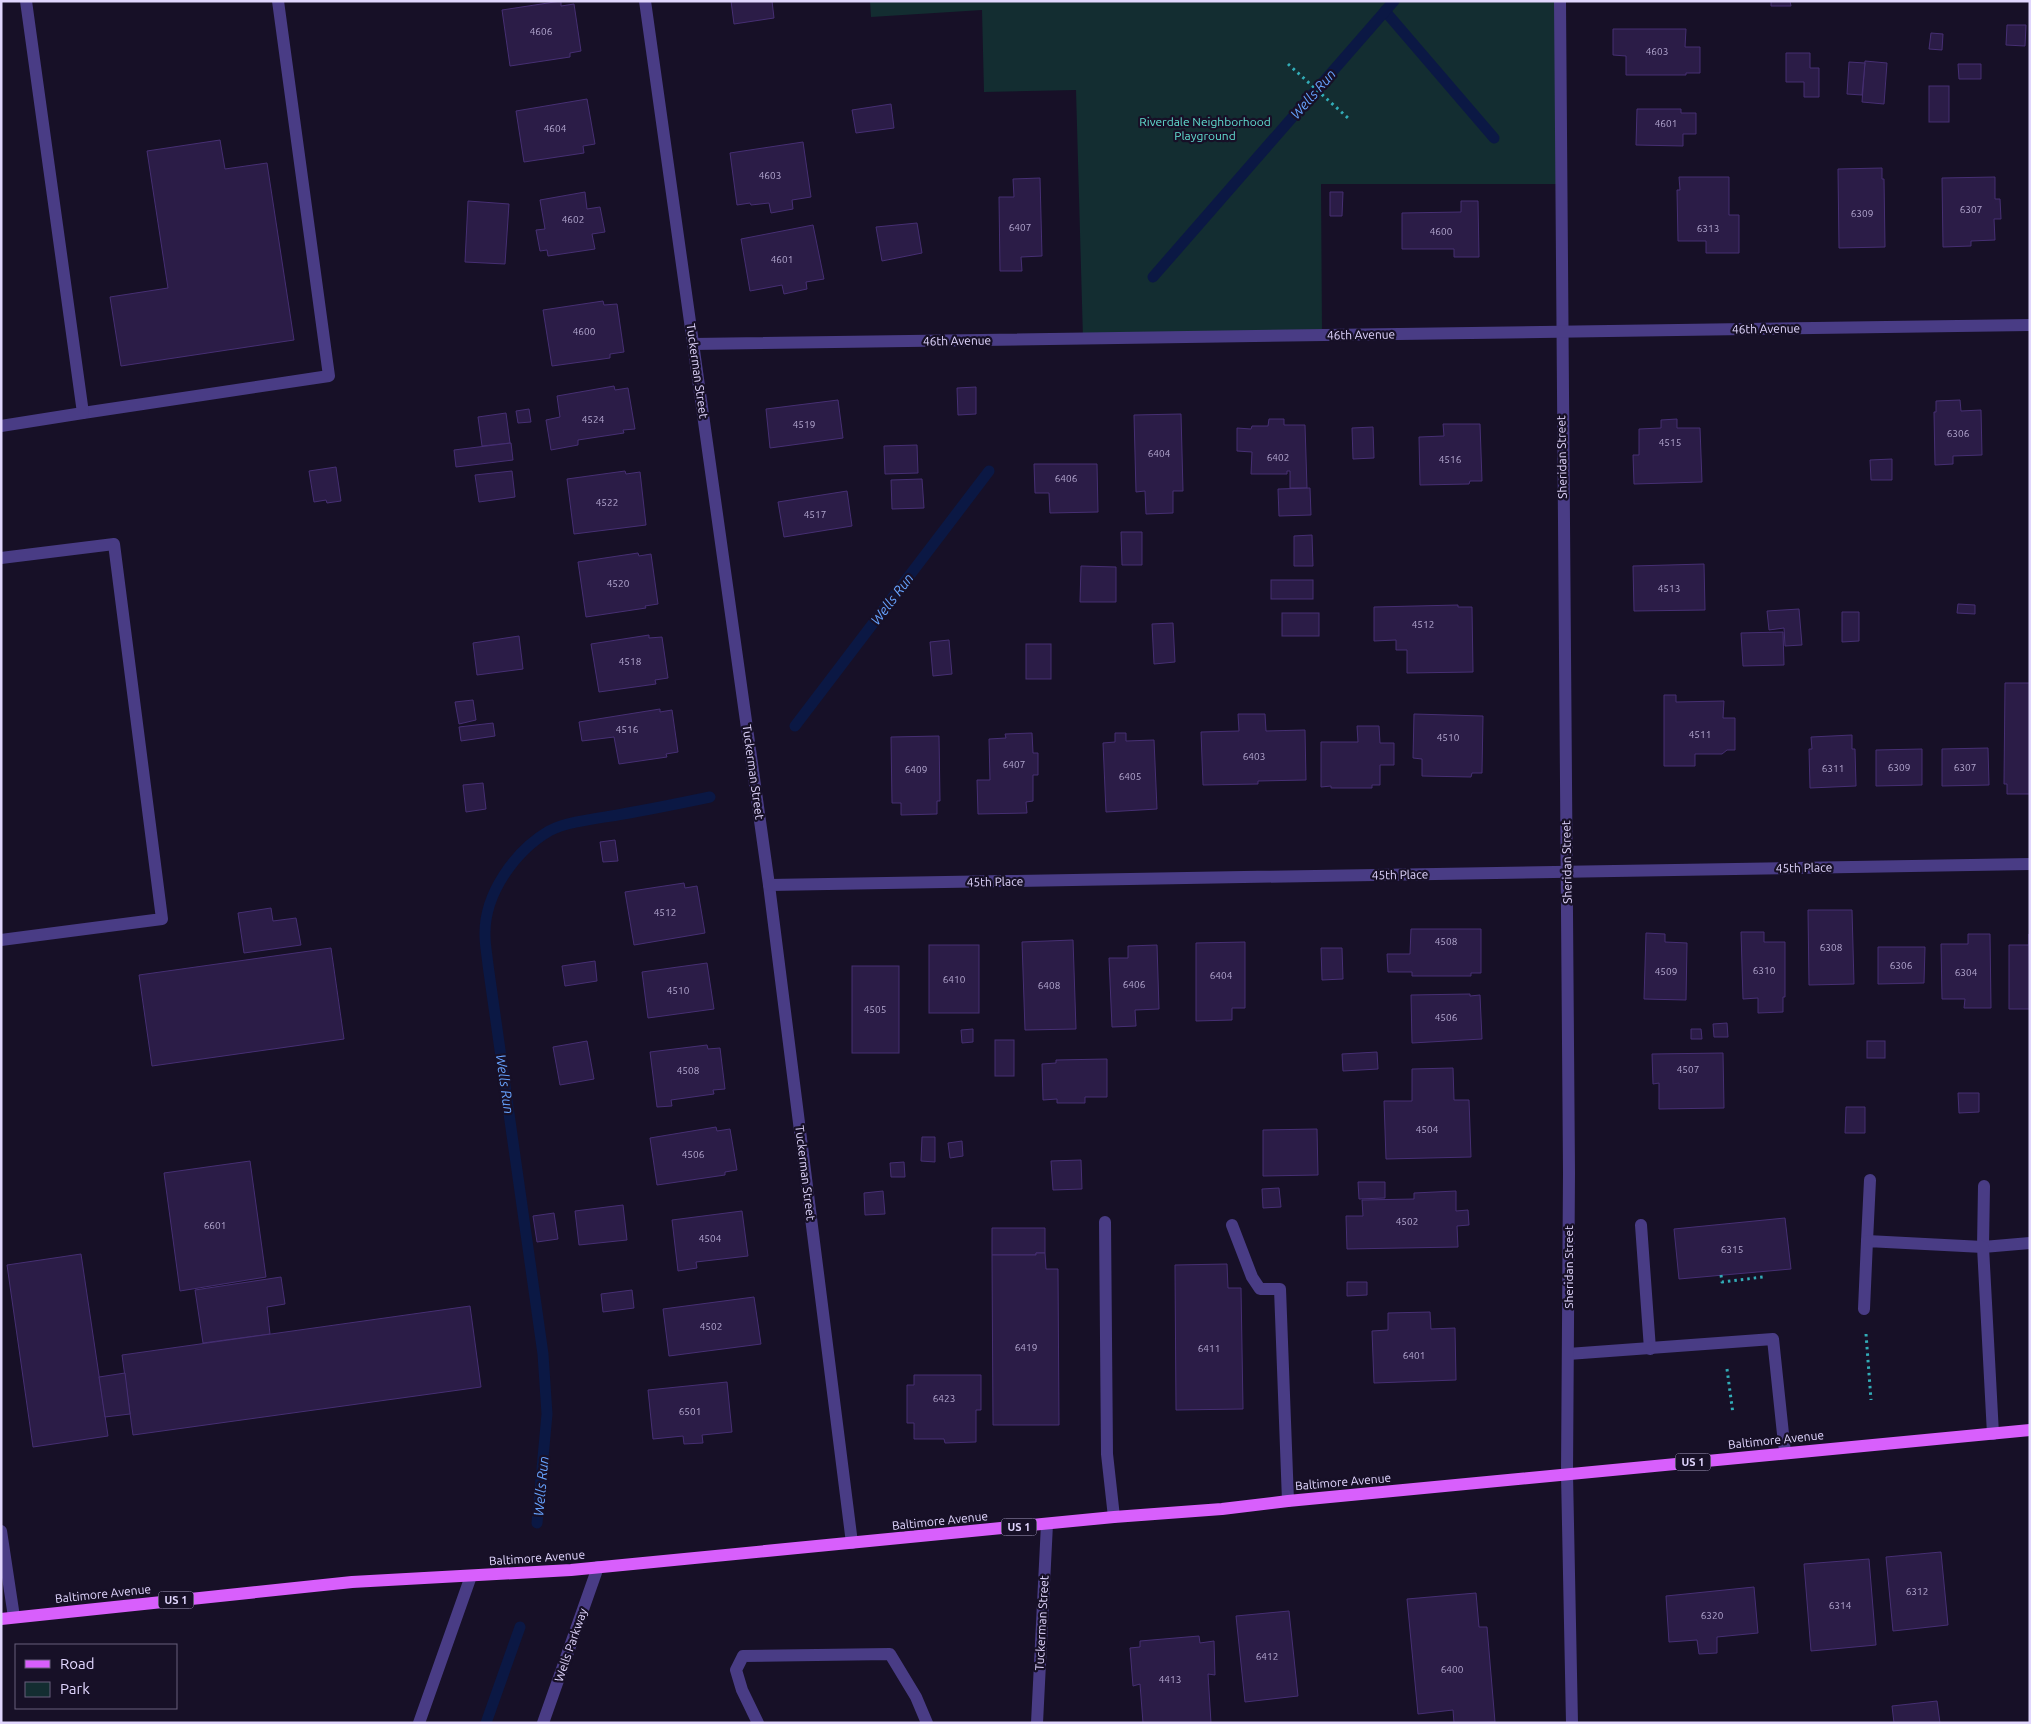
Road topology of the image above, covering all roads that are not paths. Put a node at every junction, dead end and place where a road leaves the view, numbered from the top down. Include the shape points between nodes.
1 (26, 1) edge
2 (278, 1) edge
3 (645, 1) edge
4 (1560, 1) edge
5 (2030, 325) edge
6 (1561, 332) junction
7 (693, 344) junction
8 (83, 413) junction
9 (1, 426) edge
10 (1, 558) edge
11 (2030, 864) edge
12 (1567, 872) junction
13 (769, 886) junction
14 (1, 940) edge
15 (1870, 1180) dead end
16 (1984, 1186) dead end
17 (1105, 1222) dead end
18 (1232, 1225) dead end
19 (1641, 1225) dead end
20 (1867, 1241) junction
21 (2030, 1244) edge
22 (1983, 1247) junction
23 (1864, 1309) road end
24 (1650, 1349) junction
25 (1568, 1354) junction
26 (2030, 1430) edge
27 (1993, 1434) junction
28 (1785, 1453) junction
29 (1567, 1474) junction
30 (1288, 1501) junction
31 (1114, 1518) junction
32 (1047, 1524) junction
33 (1, 1531) edge
34 (852, 1543) junction
35 (598, 1567) junction
36 (470, 1576) junction
37 (7, 1618) edge
38 (419, 1723) edge
39 (543, 1723) edge
40 (758, 1723) edge
41 (927, 1723) edge
42 (1037, 1723) edge
43 (1572, 1723) edge

1 - 8 street
2 - 8 street via 329,376
3 - 7 street, Tuckerman Street
4 - 6 street, Sheridan Street
5 - 6 street, 46th Avenue
6 - 7 street, 46th Avenue
6 - 12 street, Sheridan Street
7 - 13 street, Tuckerman Street
8 - 9 street
10 - 14 street via 114,544 162,919
11 - 12 street, 45th Place
12 - 13 street, 45th Place
12 - 25 street, Sheridan Street
13 - 34 street, Tuckerman Street
15 - 20 street
16 - 22 street
17 - 31 street via 1107,1454
18 - 30 street via 1252,1277 1260,1289 1280,1289
19 - 24 street
20 - 22 street
20 - 23 street
21 - 22 street
22 - 27 street
24 - 25 street
24 - 28 street via 1773,1339
25 - 29 street, Sheridan Street
26 - 27 main road, Baltimore Avenue / US 1
27 - 28 main road, Baltimore Avenue / US 1
28 - 29 main road, Baltimore Avenue / US 1
29 - 30 main road, Baltimore Avenue / US 1
29 - 43 street, Sheridan Street
30 - 31 main road, Baltimore Avenue / US 1
31 - 32 main road, Baltimore Avenue / US 1
32 - 34 main road, Baltimore Avenue / US 1
32 - 42 street, Tuckerman Street
33 - 37 street
34 - 35 main road, Baltimore Avenue / US 1
35 - 36 main road, Baltimore Avenue / US 1
35 - 39 street, Wells Parkway
36 - 37 main road, Baltimore Avenue / US 1 via 352,1582
36 - 38 street
40 - 41 street via 736,1670 743,1656 890,1654 916,1697

